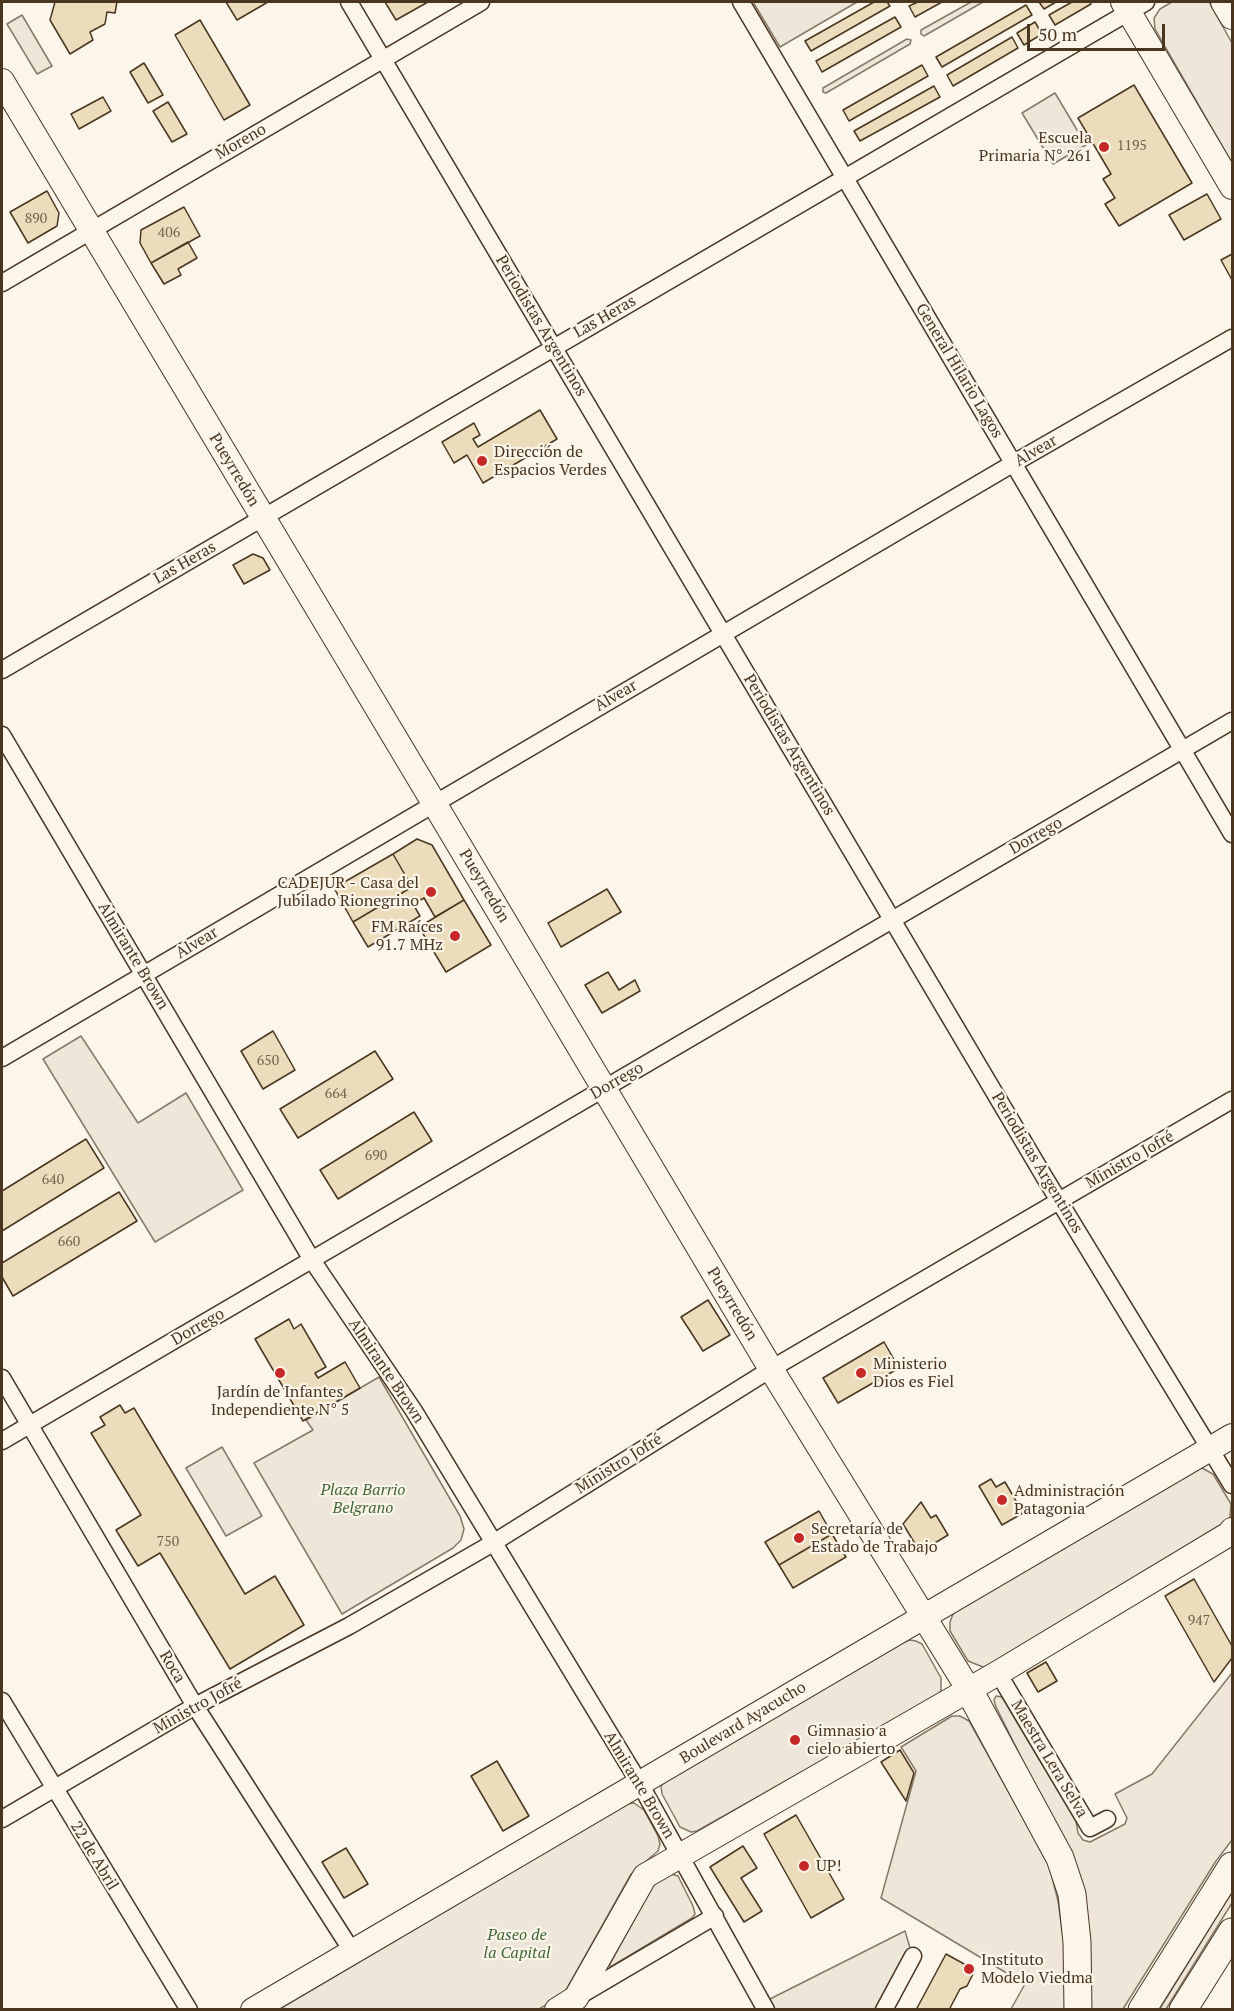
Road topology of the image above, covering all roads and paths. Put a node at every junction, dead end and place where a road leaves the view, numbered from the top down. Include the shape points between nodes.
1 (349, 2) edge
2 (481, 2) edge
3 (741, 2) edge
4 (1224, 2) edge
5 (1133, 5) edge
6 (1233, 17) edge
7 (383, 60) junction
8 (2, 81) edge
9 (845, 177) junction
10 (1233, 187) edge
11 (91, 231) junction
12 (2, 283) edge
13 (1233, 338) edge
14 (554, 347) junction
15 (1014, 464) junction
16 (263, 517) junction
17 (723, 633) junction
18 (2, 670) edge
19 (1233, 721) edge
20 (2, 735) edge
21 (1183, 750) junction
22 (434, 803) junction
23 (1233, 834) edge
24 (892, 920) junction
25 (144, 975) junction
26 (2, 1058) edge
27 (604, 1089) junction
28 (1233, 1100) edge
29 (1059, 1201) junction
30 (312, 1260) junction
31 (771, 1370) junction
32 (2, 1378) edge
33 (29, 1425) junction
34 (1233, 1436) edge
35 (2, 1442) edge
36 (1211, 1449) junction
37 (1233, 1485) edge
38 (1233, 1530) edge
39 (493, 1543) junction
40 (925, 1616) junction
41 (998, 1673) junction
42 (969, 1690) junction
43 (2, 1701) edge
44 (195, 1706) junction
45 (640, 1784) junction
46 (53, 1789) junction
47 (2, 1819) edge
48 (1107, 1819) dead end
49 (681, 1854) junction
50 (1233, 1866) edge
51 (716, 1916) junction
52 (1233, 1932) edge
53 (352, 1951) junction
54 (913, 1956) dead end
55 (567, 2004) edge
56 (189, 2010) edge
57 (254, 2010) edge
58 (766, 2010) edge
59 (884, 2010) edge
60 (1078, 2010) edge
61 (1142, 2010) edge
62 (1183, 2010) edge

1 - 7 street, Periodistas Argentinos
2 - 7 street, Moreno
3 - 9 street, General Hilario Lagos
4 - 6 main road
5 - 9 street, Las Heras
5 - 10 main road
7 - 11 street, Moreno
7 - 14 street, Periodistas Argentinos
8 - 11 main road, Pueyrredón
9 - 14 street, Las Heras
9 - 15 street, General Hilario Lagos
11 - 12 street, Moreno
11 - 16 main road, Pueyrredón
13 - 15 street, Alvear
14 - 16 street, Las Heras
14 - 17 street, Periodistas Argentinos
15 - 17 street, Alvear
15 - 21 street, General Hilario Lagos
16 - 18 street, Las Heras
16 - 22 main road, Pueyrredón
17 - 22 street, Alvear
17 - 24 street, Periodistas Argentinos
19 - 21 street, Dorrego
20 - 25 street, Almirante Brown
21 - 23 street, General Hilario Lagos
21 - 24 street, Dorrego
22 - 25 street, Alvear
22 - 27 main road, Pueyrredón
24 - 27 street, Dorrego
24 - 29 street, Periodistas Argentinos
25 - 26 street, Alvear
25 - 30 street, Almirante Brown
27 - 30 street, Dorrego
27 - 31 main road, Pueyrredón
28 - 29 street, Ministro Jofré
29 - 31 street, Ministro Jofré
29 - 36 street, Periodistas Argentinos
30 - 33 street, Dorrego
30 - 39 street, Almirante Brown via 414,1411
31 - 39 street, Ministro Jofré
31 - 40 main road, Pueyrredón
32 - 33 street, Roca
33 - 35 street, Dorrego
33 - 44 street, Roca
34 - 36 main road, Boulevard Ayacucho
36 - 37 street, Periodistas Argentinos
36 - 40 main road, Boulevard Ayacucho
38 - 41 main road
39 - 44 street, Ministro Jofré via 349,1626
39 - 45 street, Almirante Brown
40 - 42 main road, Pueyrredón
40 - 45 main road, Boulevard Ayacucho
41 - 42 main road
41 - 48 street, Maestra Lera Selva via 1090,1828
42 - 49 main road
42 - 60 highway via 1060,1858 1072,1894
43 - 46 street, 22 de Abril
44 - 46 street, Ministro Jofré
44 - 53 street, Roca
45 - 49 street, Almirante Brown
45 - 53 main road, Boulevard Ayacucho
46 - 47 street, Ministro Jofré
46 - 56 street, 22 de Abril
49 - 51 street, Almirante Brown
49 - 55 main road via 645,1876
50 - 61 highway
51 - 55 street
51 - 58 street, Almirante Brown
52 - 62 highway
53 - 57 main road, Boulevard Ayacucho
54 - 59 street

